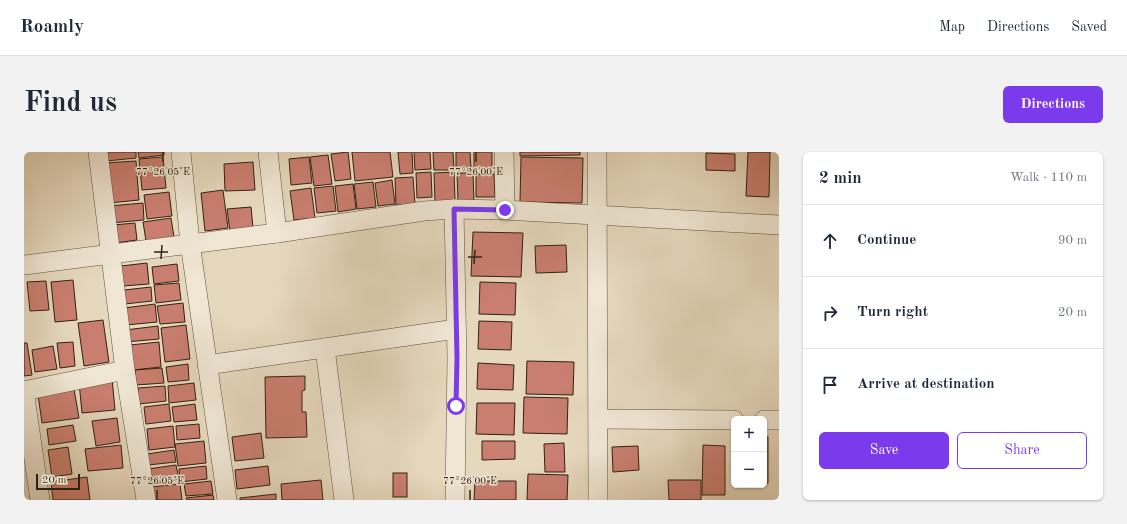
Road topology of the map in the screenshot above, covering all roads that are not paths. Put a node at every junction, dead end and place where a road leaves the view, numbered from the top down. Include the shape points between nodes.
1 (98, 152) edge
2 (181, 152) edge
3 (268, 152) edge
4 (504, 152) edge
5 (597, 152) edge
6 (454, 209) junction
7 (505, 210) junction
8 (598, 216) junction
9 (779, 225) edge
10 (277, 233) junction
11 (190, 243) junction
12 (111, 253) junction
13 (24, 265) edge
14 (456, 329) junction
15 (325, 348) junction
16 (207, 365) junction
17 (125, 370) junction
18 (24, 391) edge
19 (598, 420) junction
20 (731, 420) edge
21 (767, 420) edge
22 (779, 420) edge
23 (40, 500) edge
24 (146, 500) edge
25 (227, 500) edge
26 (344, 500) edge
27 (455, 500) edge
28 (598, 500) edge

1 - 12 street
2 - 11 street
3 - 10 street
4 - 7 street
5 - 8 street
6 - 7 street
6 - 10 street via 424,211
6 - 14 street
7 - 8 street
8 - 9 street
8 - 19 street
10 - 11 street
11 - 12 street
11 - 16 street
12 - 13 street
12 - 17 street
14 - 15 street
14 - 27 street
15 - 16 street
15 - 26 street
16 - 25 street
17 - 18 street
17 - 24 street
18 - 23 street
19 - 20 street
19 - 28 street
21 - 22 street

